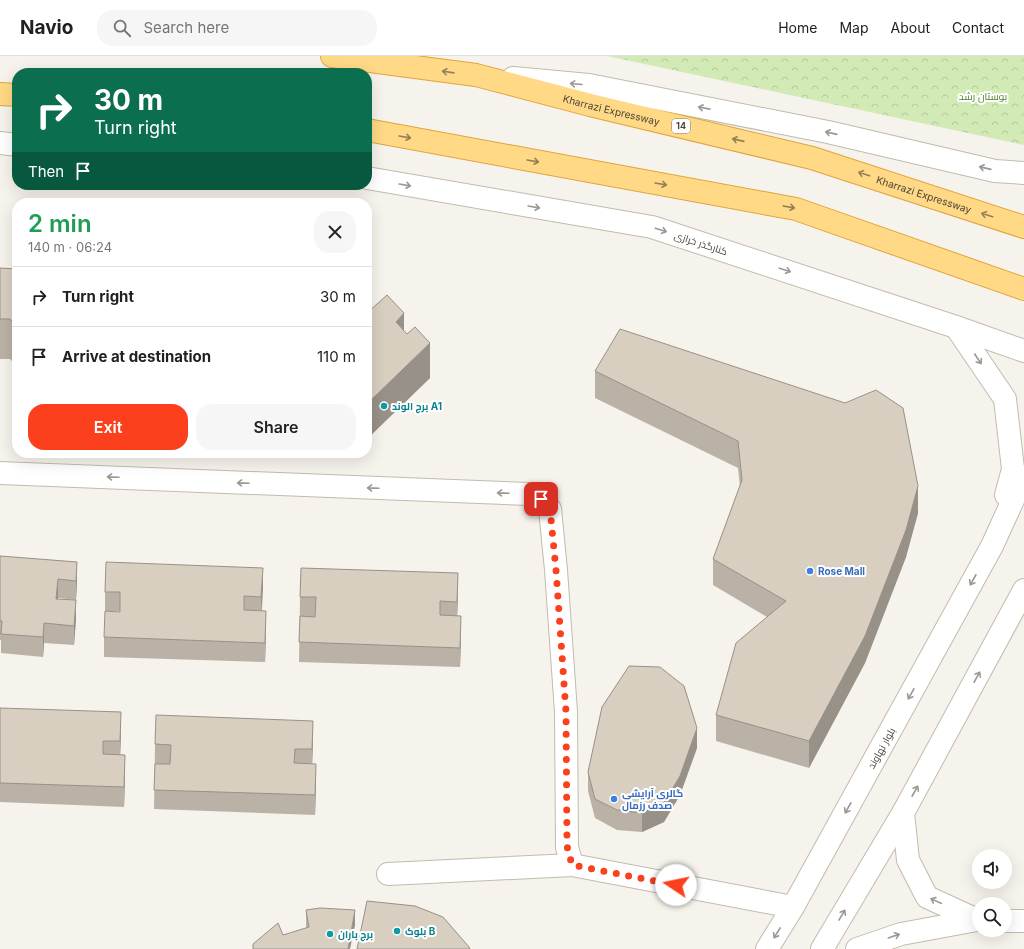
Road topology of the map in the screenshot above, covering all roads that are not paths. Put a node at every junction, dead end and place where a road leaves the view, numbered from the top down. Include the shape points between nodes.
1 (332, 56) edge
2 (476, 75) junction
3 (0, 94) edge
4 (12, 95) edge
5 (372, 131) edge
6 (0, 143) edge
7 (12, 144) edge
8 (1024, 173) edge
9 (372, 179) edge
10 (1024, 227) edge
11 (1024, 289) edge
12 (956, 326) junction
13 (1024, 351) edge
14 (0, 473) edge
15 (1024, 476) edge
16 (992, 546) junction
17 (1024, 590) edge
18 (903, 813) junction
19 (572, 865) junction
20 (388, 874) dead end
21 (794, 907) junction
22 (972, 917) edge
23 (972, 921) edge
24 (1012, 921) edge
25 (1024, 921) edge
26 (767, 949) edge
27 (822, 949) edge
28 (857, 949) edge

2 -> 1 highway, Kharrazi Expressway / 14
8 -> 2 street via 995,171 828,132 589,85
10 -> 2 highway, Kharrazi Expressway / 14 via 812,158
3 - 4 highway
5 -> 11 highway via 796,209
6 - 7 street
9 -> 12 street, کنارگذر خرازی via 652,227
12 - 13 street, کنارگذر خرازی
12 -> 16 street via 1005,399 1013,469
19 -> 14 street via 567,846 566,712 556,570 550,509 541,499 529,494
15 - 16 street
16 -> 21 street, بلوار نهاوند
18 -> 17 street
22 -> 18 street via 927,897 908,860
27 -> 18 street
19 - 20 street
19 - 21 street
21 -> 26 street, بلوار نهاوند
28 -> 23 street via 901,934
24 - 25 street

